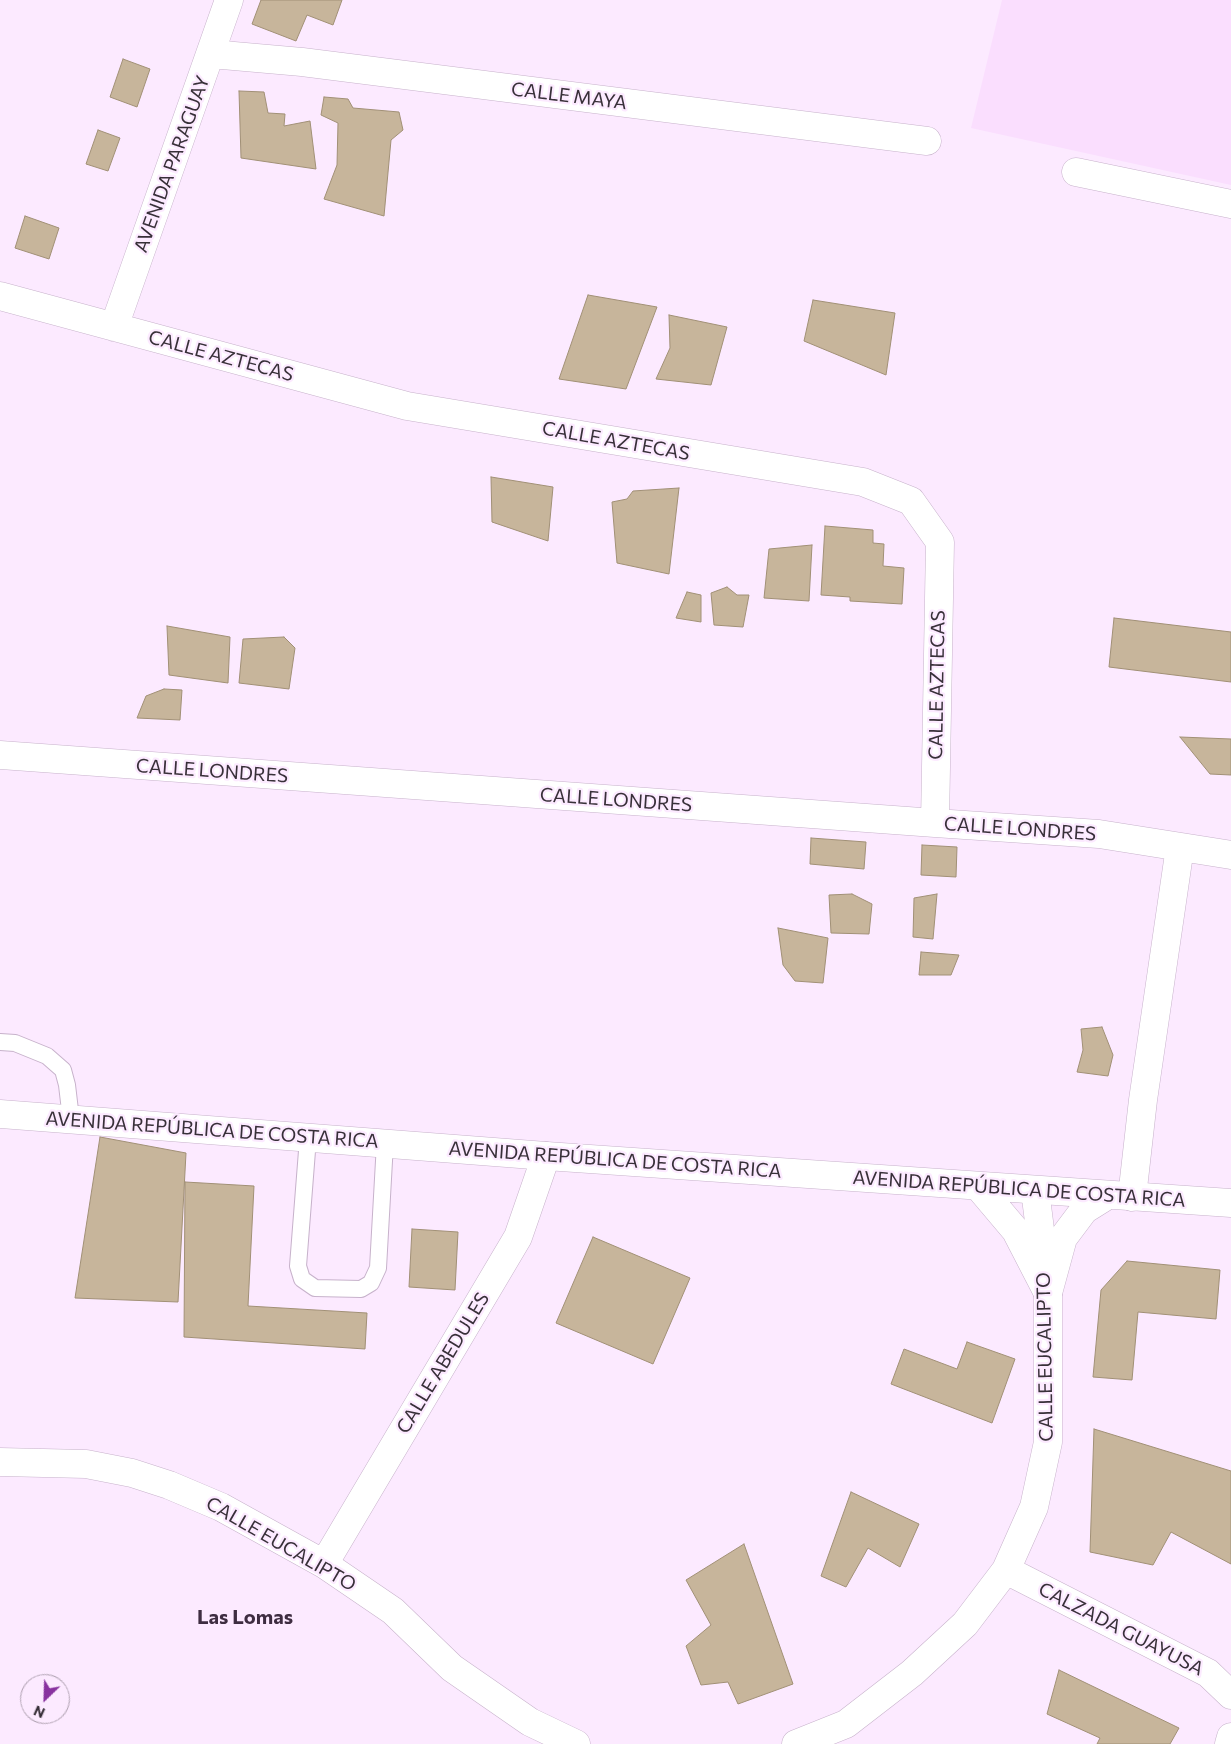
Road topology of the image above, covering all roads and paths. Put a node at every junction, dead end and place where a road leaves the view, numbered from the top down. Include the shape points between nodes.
1 (229, 0) edge
2 (211, 54) junction
3 (927, 141) dead end
4 (1076, 172) dead end
5 (1231, 204) edge
6 (0, 296) edge
7 (114, 327) junction
8 (0, 755) edge
9 (935, 823) junction
10 (1180, 846) junction
11 (1231, 855) edge
12 (0, 1042) edge
13 (0, 1114) edge
14 (71, 1119) junction
15 (308, 1138) junction
16 (385, 1143) junction
17 (546, 1156) junction
18 (978, 1186) junction
19 (1035, 1190) junction
20 (1120, 1196) junction
21 (1231, 1203) edge
22 (1048, 1293) junction
23 (0, 1462) edge
24 (324, 1564) junction
25 (1006, 1570) junction
26 (1231, 1695) edge
27 (1231, 1737) edge
28 (576, 1744) edge
29 (796, 1744) edge
30 (1229, 1744) edge

1 - 2 street, AVENIDA PARAGUAY
2 - 3 street, CALLE MAYA via 302,62
2 - 7 street, AVENIDA PARAGUAY
4 - 5 street
6 - 7 street, CALLE AZTECAS
7 - 9 street, CALLE AZTECAS via 407,406 863,482 911,501 940,542
8 - 9 street, CALLE LONDRES
9 - 10 street, CALLE LONDRES via 1099,834
10 - 11 street, CALLE LONDRES
10 - 20 street via 1143,1100
12 - 14 lane via 15,1043 47,1056 64,1070
13 - 14 street, AVENIDA REPÚBLICA DE COSTA RICA
14 - 15 street, AVENIDA REPÚBLICA DE COSTA RICA
15 - 16 street, AVENIDA REPÚBLICA DE COSTA RICA
15 - 16 lane via 298,1266 302,1279 314,1288 361,1289 372,1283 378,1268
16 - 17 street, AVENIDA REPÚBLICA DE COSTA RICA
17 - 18 street, AVENIDA REPÚBLICA DE COSTA RICA
17 - 24 street, CALLE ABEDULES via 518,1237
18 - 19 street, AVENIDA REPÚBLICA DE COSTA RICA
18 - 22 street via 1016,1231
19 - 20 street, AVENIDA REPÚBLICA DE COSTA RICA
19 - 22 street, CALLE EUCALIPTO
20 - 21 street, AVENIDA REPÚBLICA DE COSTA RICA
20 - 22 street via 1084,1210 1063,1238
22 - 25 street, CALLE EUCALIPTO via 1048,1442 1034,1508
23 - 24 street, CALLE EUCALIPTO via 86,1464 169,1484 220,1507
24 - 28 street, CALLE EUCALIPTO via 393,1611 452,1668 530,1722
25 - 26 street, CALZADA GUAYUSA via 1208,1673
25 - 29 street, CALLE EUCALIPTO via 965,1624 912,1673 846,1724
27 - 30 street

